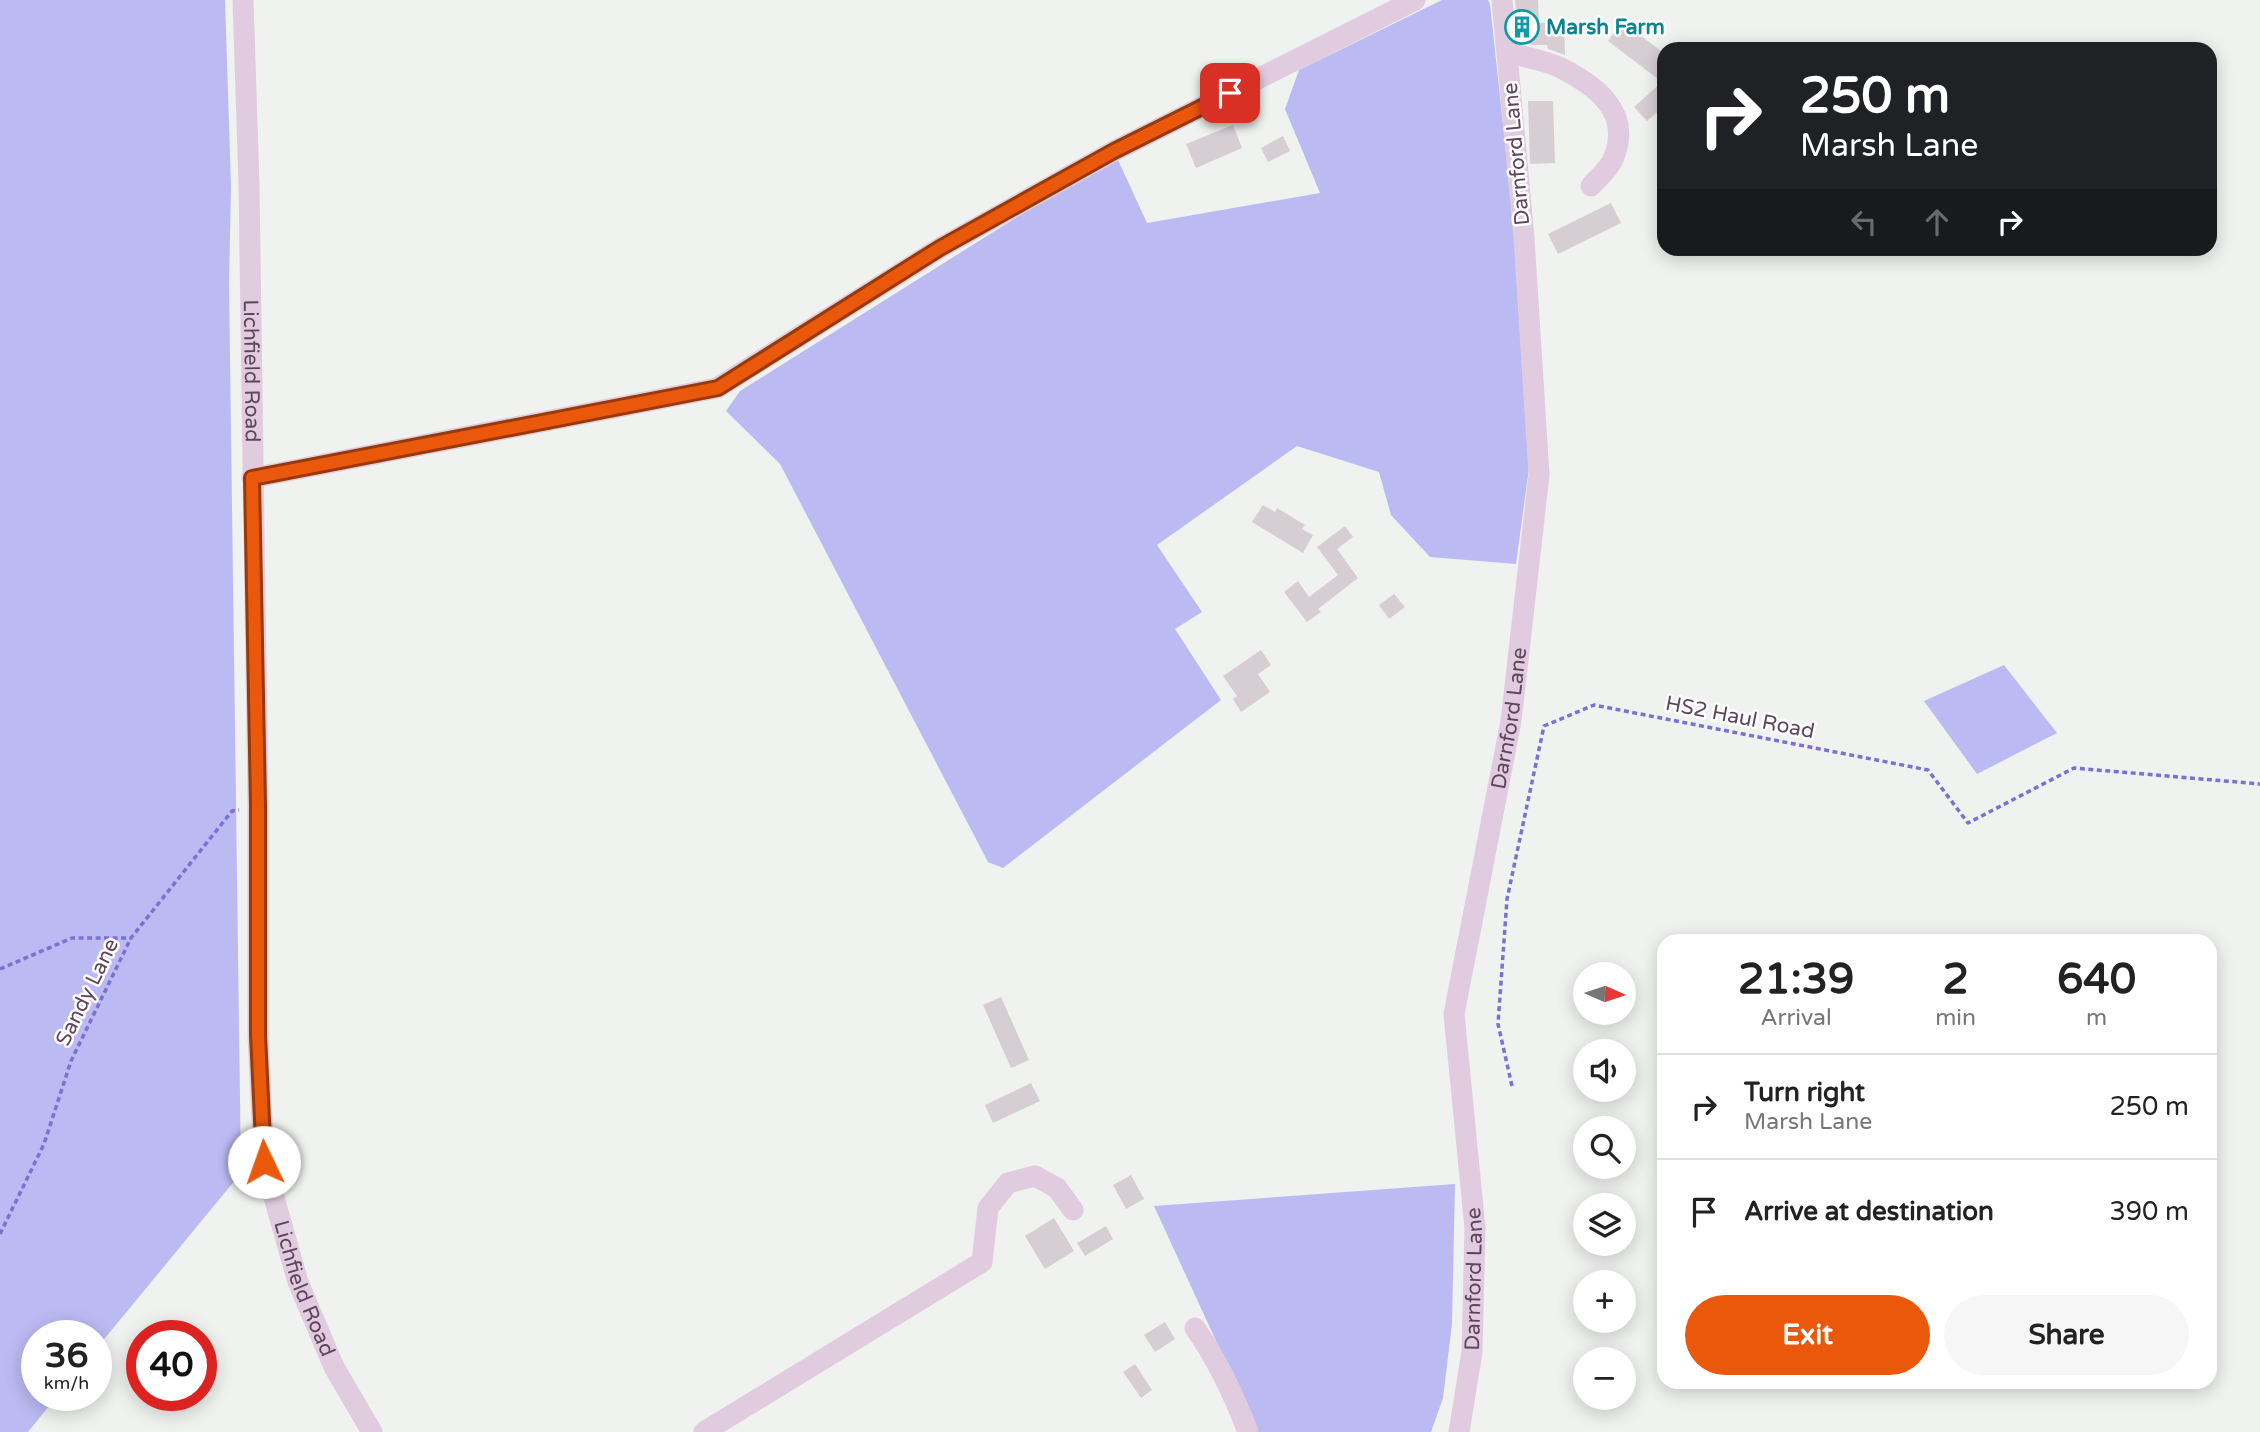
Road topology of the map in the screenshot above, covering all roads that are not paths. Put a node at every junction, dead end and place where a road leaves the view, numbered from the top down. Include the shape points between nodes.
1 (243, 0) edge
2 (1415, 0) edge
3 (1502, 0) edge
4 (1507, 52) junction
5 (1591, 186) dead end
6 (252, 478) junction
7 (1073, 1210) dead end
8 (1195, 1328) dead end
9 (373, 1432) edge
10 (704, 1432) edge
11 (1248, 1432) edge
12 (1459, 1432) edge

1 - 6 street, Lichfield Road
2 - 6 street via 1114,151 940,248 718,388
3 - 4 street, Darnford Lane
4 - 5 street via 1558,67 1614,107 1618,140 1614,157
4 - 12 street, Darnford Lane via 1539,475 1511,721 1454,1014 1475,1228 1472,1352
6 - 9 street, Lichfield Road via 258,1035 264,1162 298,1282 334,1367
7 - 10 street via 1057,1188 1035,1176 1008,1183 988,1208 982,1262
8 - 11 street via 1226,1378

